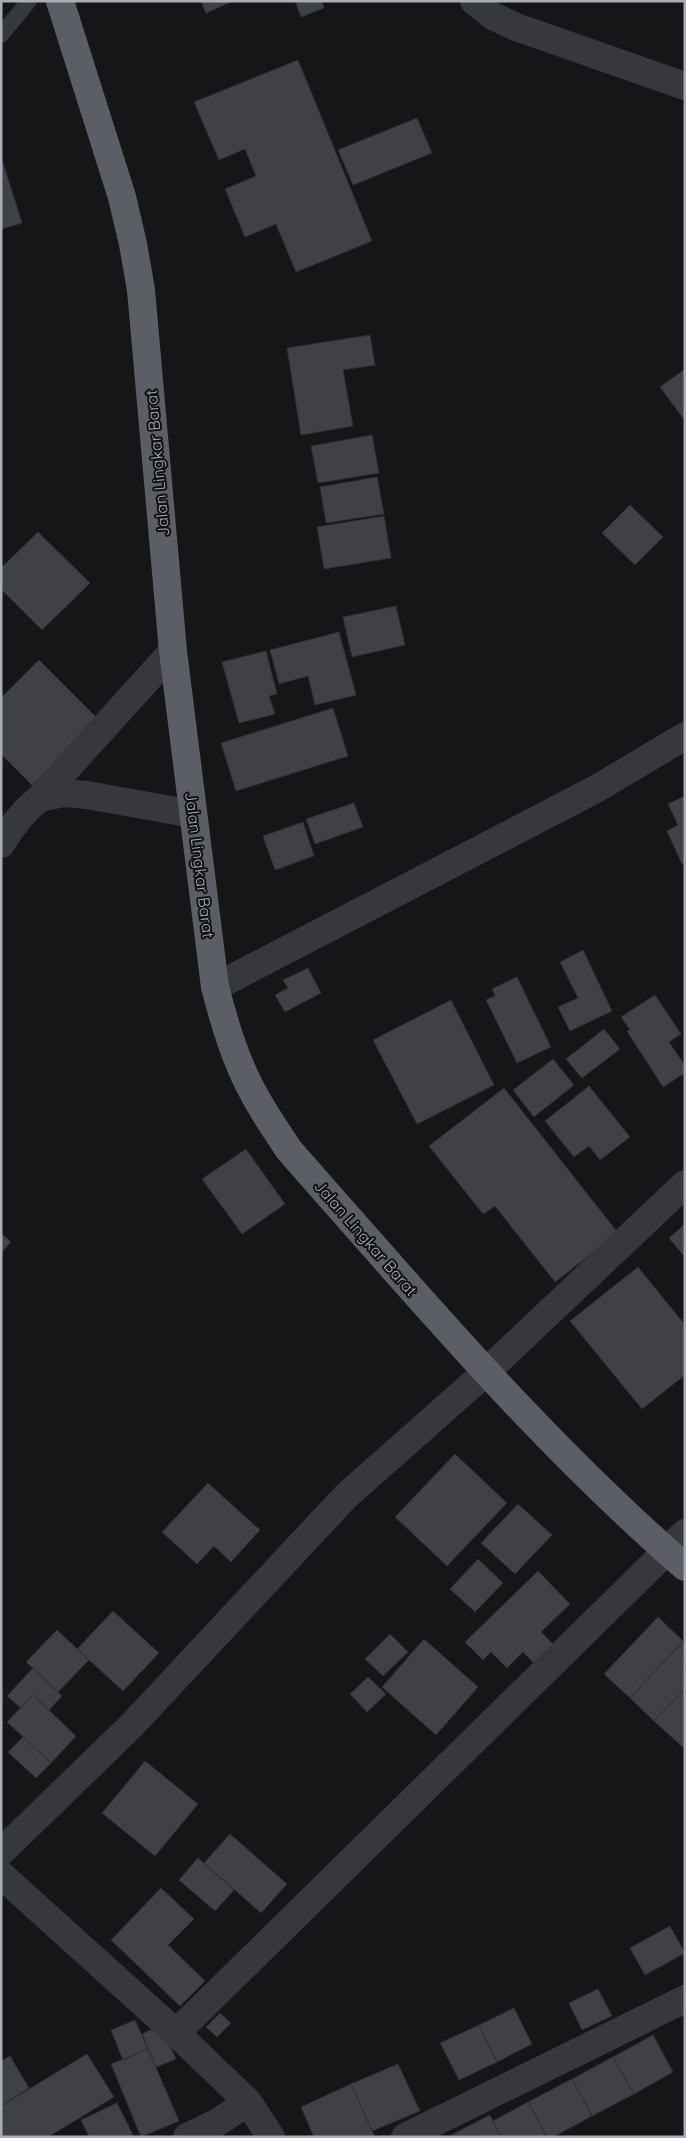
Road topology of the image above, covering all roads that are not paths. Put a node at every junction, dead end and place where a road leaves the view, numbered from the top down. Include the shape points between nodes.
1 (29, 1) edge
2 (60, 1) edge
3 (474, 1) edge
4 (1, 34) edge
5 (685, 86) edge
6 (173, 651) junction
7 (685, 736) edge
8 (40, 798) junction
9 (193, 814) junction
10 (1, 844) edge
11 (215, 987) junction
12 (685, 1184) edge
13 (485, 1373) junction
14 (679, 1551) edge
15 (1, 1852) edge
16 (1, 1875) edge
17 (685, 1999) edge
18 (176, 2033) junction
19 (248, 2102) junction
20 (187, 2137) edge
21 (271, 2137) edge
22 (405, 2137) edge

1 - 4 lane
2 - 6 highway, Jalan Lingkar Barat via 122,197 133,244 146,338
3 - 5 street via 493,16 516,27
6 - 8 street
6 - 9 highway, Jalan Lingkar Barat
7 - 11 street via 596,789
8 - 9 street via 63,793 86,795
8 - 10 street via 12,827
9 - 11 highway, Jalan Lingkar Barat
11 - 13 highway, Jalan Lingkar Barat via 240,1067 289,1150
12 - 13 street
13 - 14 highway, Jalan Lingkar Barat via 592,1482
13 - 15 street via 346,1496 132,1725
14 - 18 street
16 - 18 street
17 - 22 street
18 - 19 street
19 - 20 street
19 - 21 street

